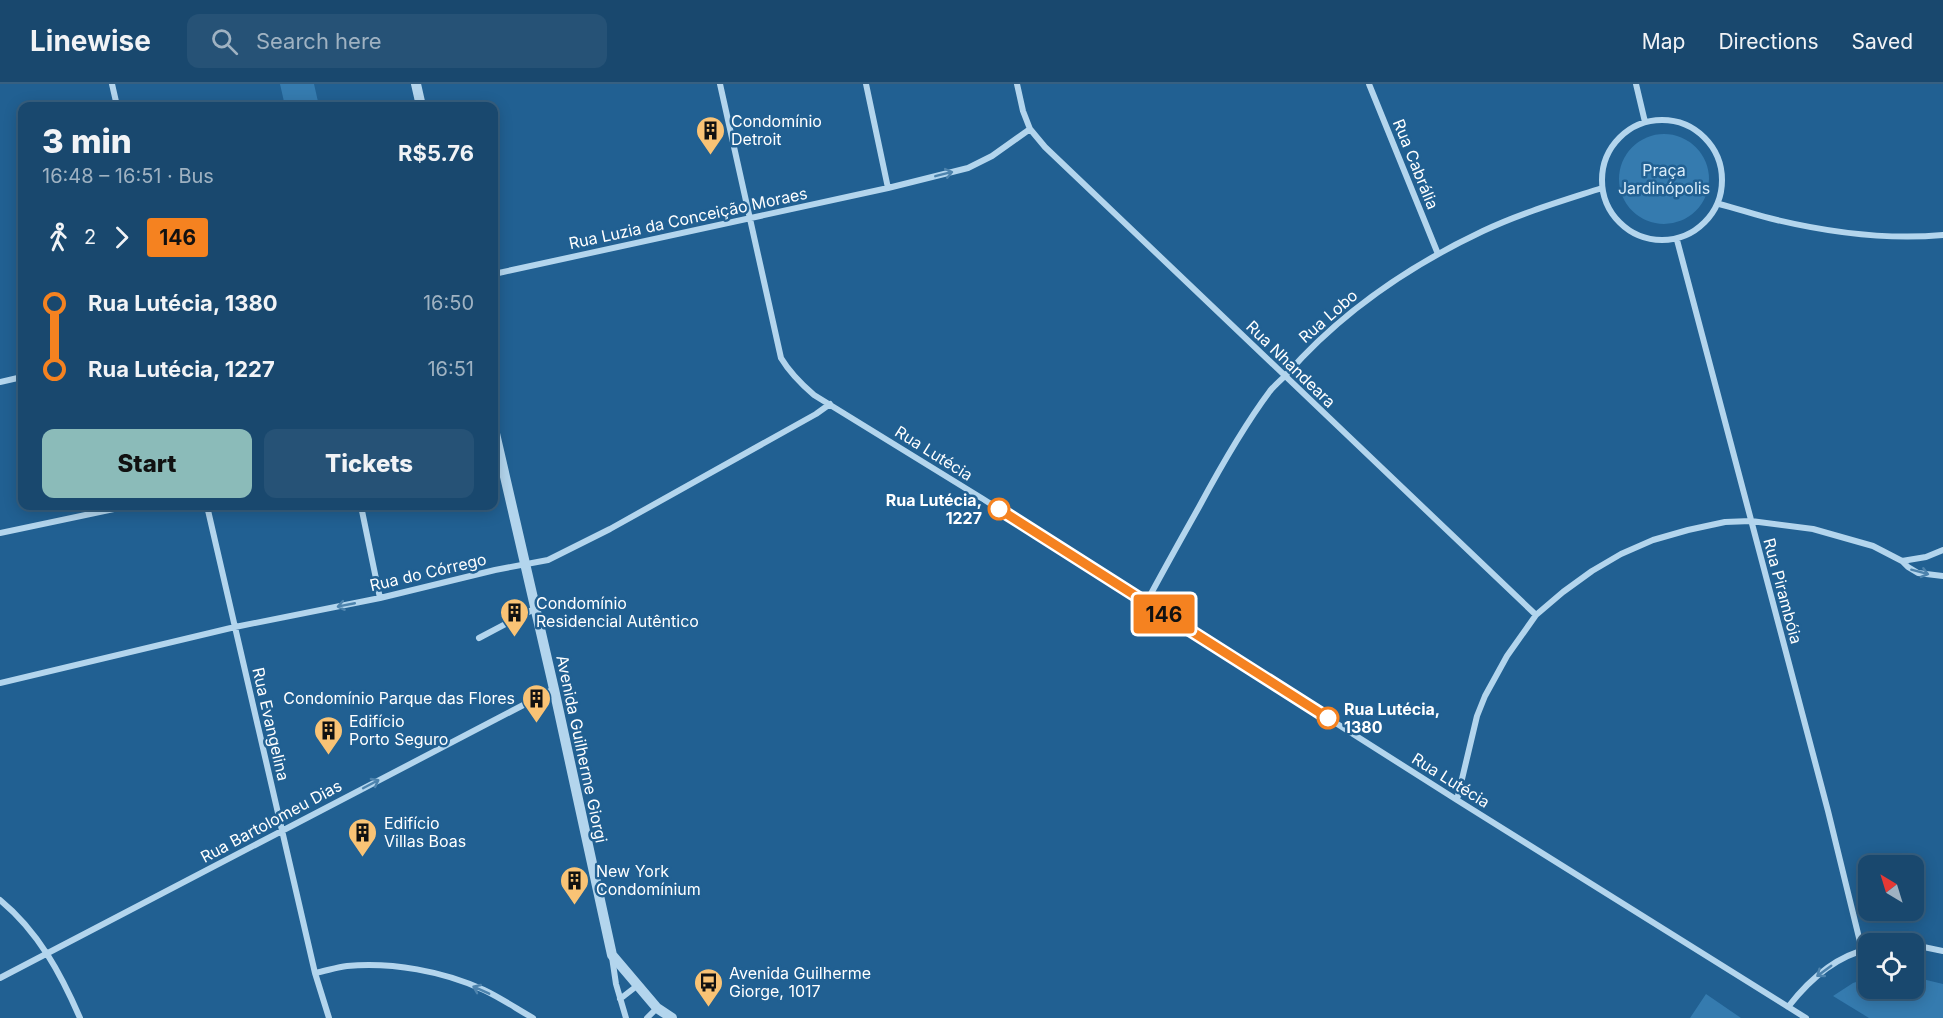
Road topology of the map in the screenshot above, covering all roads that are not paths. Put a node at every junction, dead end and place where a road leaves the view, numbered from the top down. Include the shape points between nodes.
1 (112, 84) edge
2 (416, 84) edge
3 (720, 84) edge
4 (866, 84) edge
5 (1017, 84) edge
6 (1369, 84) edge
7 (1636, 84) edge
8 (116, 102) edge
9 (420, 102) edge
10 (1645, 122) junction
11 (1030, 129) junction
12 (888, 188) junction
13 (1602, 188) junction
14 (1719, 204) junction
15 (750, 218) junction
16 (1943, 235) edge
17 (1677, 240) junction
18 (1438, 254) junction
19 (498, 273) edge
20 (1285, 376) junction
21 (18, 378) edge
22 (0, 382) edge
23 (830, 404) junction
24 (498, 446) edge
25 (109, 510) edge
26 (208, 510) edge
27 (362, 510) edge
28 (1751, 521) junction
29 (0, 533) edge
30 (1943, 550) edge
31 (1902, 561) junction
32 (526, 565) junction
33 (1943, 576) edge
34 (380, 598) junction
35 (1146, 603) junction
36 (536, 608) junction
37 (1536, 615) junction
38 (235, 627) junction
39 (479, 638) dead end
40 (0, 683) edge
41 (554, 688) junction
42 (1457, 800) junction
43 (282, 830) junction
44 (0, 900) edge
45 (1860, 933) edge
46 (1924, 947) edge
47 (1943, 951) edge
48 (1858, 953) edge
49 (47, 954) junction
50 (612, 955) junction
51 (315, 973) junction
52 (0, 978) edge
53 (638, 985) junction
54 (620, 999) junction
55 (1788, 1007) junction
56 (657, 1008) junction
57 (80, 1018) edge
58 (329, 1018) edge
59 (533, 1018) edge
60 (626, 1018) edge
61 (647, 1018) edge
62 (672, 1018) edge
63 (1806, 1018) edge

1 - 8 street
2 - 9 street
3 - 15 street, Rua Lutécia
4 - 12 street
5 - 11 street
6 - 18 street, Rua Cabrália
7 - 10 street
10 - 13 street via 1620,137 1611,148 1605,160
10 - 14 street via 1675,121 1690,126 1713,146 1722,176
12 -> 11 street, Rua Luzia da Conceição Moraes via 968,168
11 - 20 street, Rua Nhandeara
12 - 15 street, Rua Luzia da Conceição Moraes
13 - 17 street via 1607,205 1631,232
13 - 18 street, Rua Lobo via 1483,230
14 - 16 street via 1776,220 1858,234
14 - 17 street via 1696,230
15 - 19 street, Rua Luzia da Conceição Moraes
15 - 23 street, Rua Lutécia via 781,358 789,372
17 - 28 street, Rua Pirambóia
18 - 20 street, Rua Lobo via 1346,317
20 - 35 street, Rua Lobo via 1271,390 1225,460
20 - 37 street, Rua Nhandeara
21 - 22 street
23 - 32 street, Rua do Córrego via 610,529 548,560
23 - 35 street, Rua Lutécia
24 - 32 street, Avenida Guilherme Giorgi
25 - 29 street
26 - 38 street, Rua Evangelina
27 - 34 street
28 - 31 street via 1813,529 1873,546
28 - 37 street via 1725,522 1653,540 1592,571
28 - 45 street, Rua Pirambóia
30 - 31 street
31 -> 33 street via 1918,573
32 - 34 street, Rua do Córrego
32 - 36 street, Avenida Guilherme Giorgi
34 -> 38 street, Rua do Córrego
35 - 42 street, Rua Lutécia
36 - 39 street
36 - 41 street, Avenida Guilherme Giorgi
37 - 42 street via 1485,696
38 - 40 street, Rua do Córrego
38 - 43 street, Rua Evangelina
43 -> 41 street, Rua Bartolomeu Dias
41 - 50 street, Avenida Guilherme Giorgi
42 - 55 street, Rua Lutécia
43 - 49 street, Rua Bartolomeu Dias
43 - 51 street, Rua Evangelina
44 - 49 street via 23,921
46 - 47 street
48 -> 55 street via 1820,972
49 - 52 street, Rua Bartolomeu Dias
49 - 57 street
50 - 53 street, Avenida Guilherme Giorgi
50 - 54 street
51 - 58 street, Rua Evangelina
59 -> 51 street via 483,990 414,969 346,966
53 - 54 street
53 - 56 street, Avenida Guilherme Giorgi
54 - 60 street
55 - 63 street, Rua Lutécia
56 - 61 street
56 - 62 street, Avenida Guilherme Giorgi

